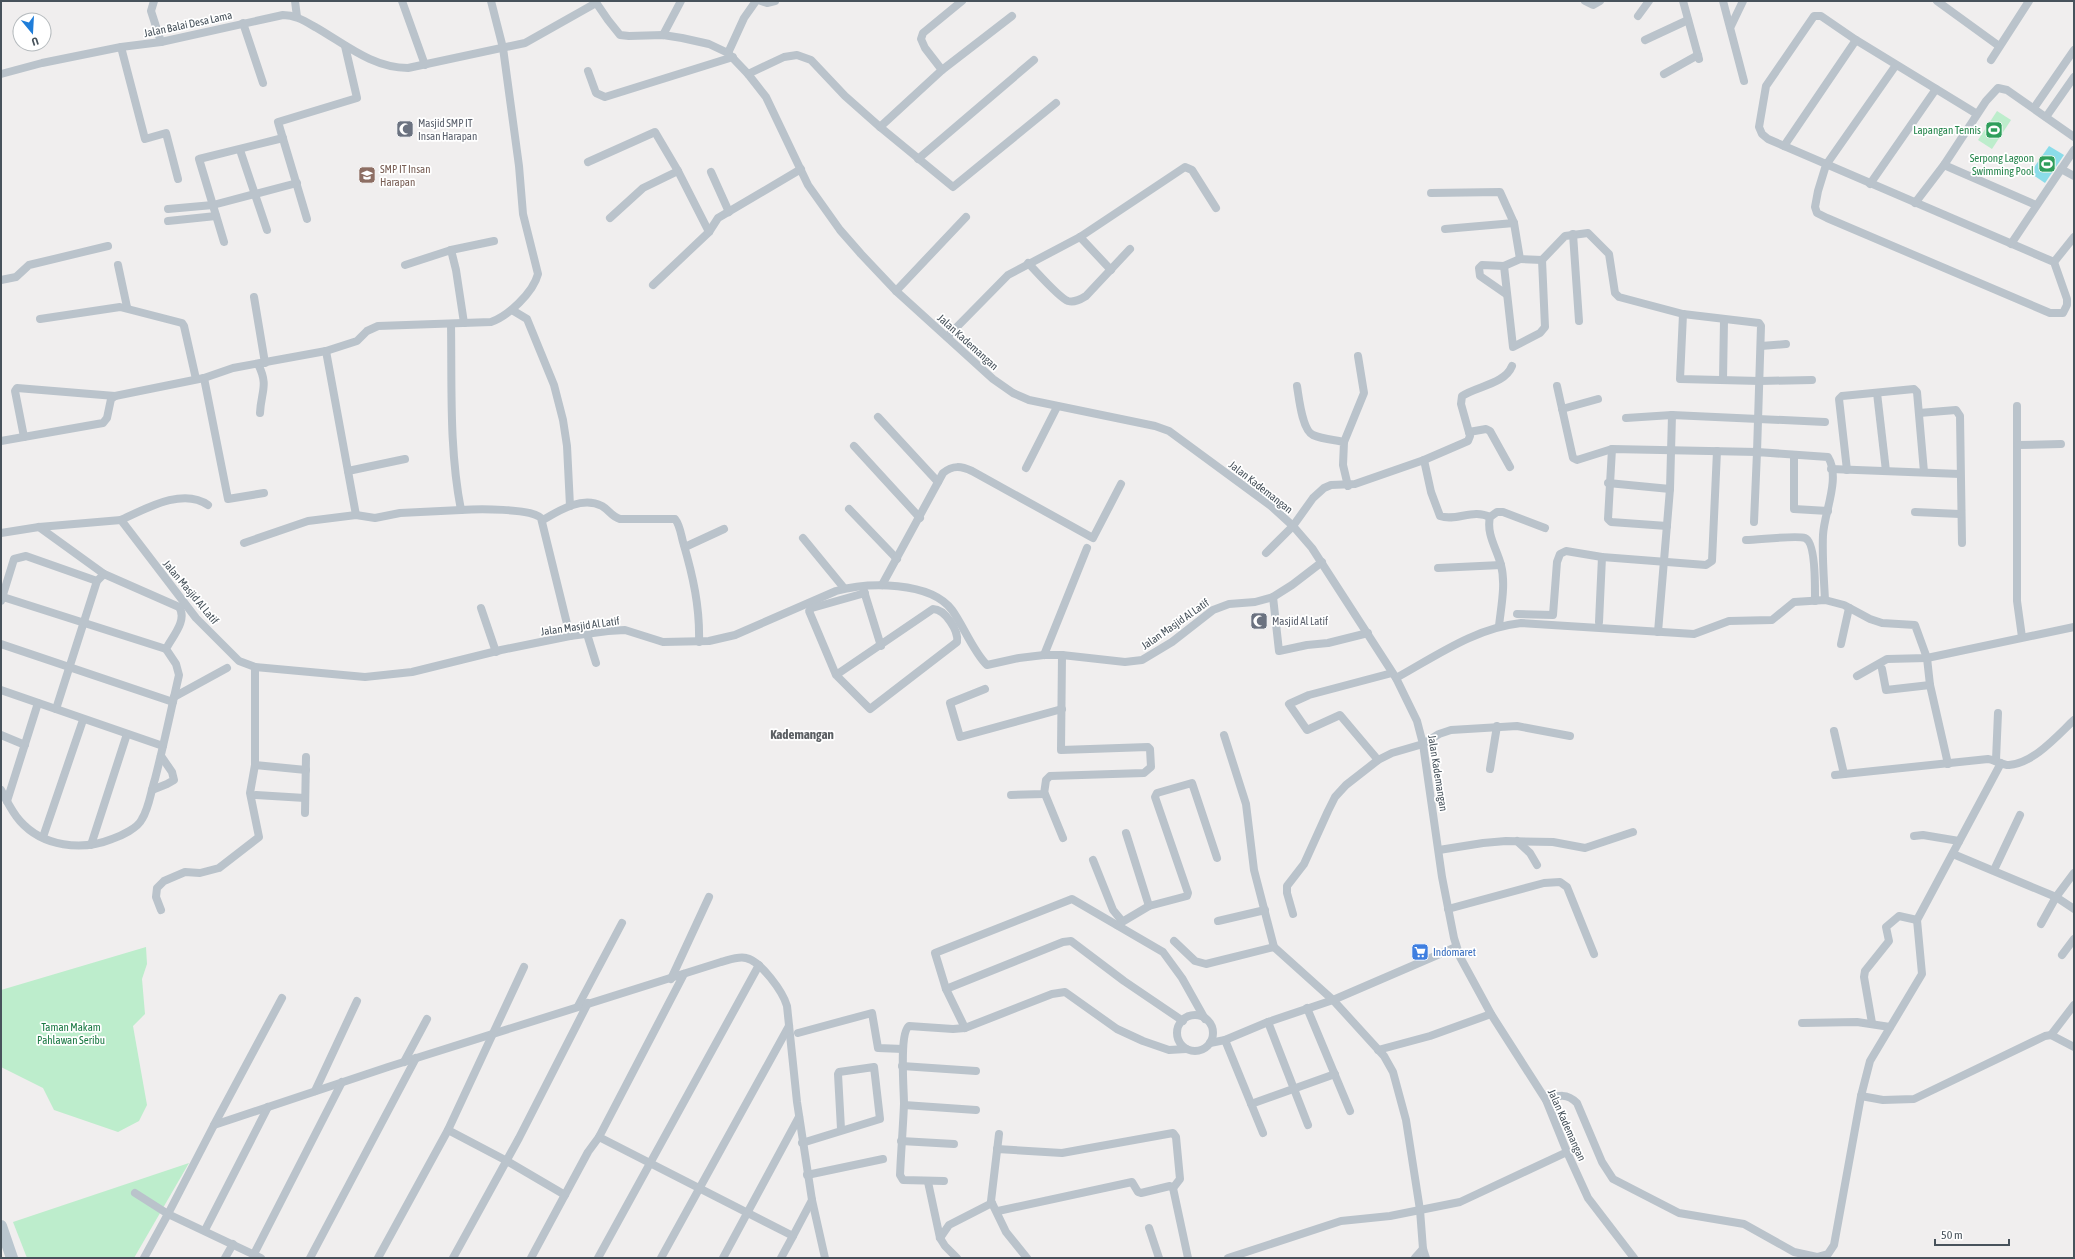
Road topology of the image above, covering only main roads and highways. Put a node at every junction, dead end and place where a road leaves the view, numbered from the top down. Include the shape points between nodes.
1 (1, 1226) edge
2 (12, 1258) edge

1 - 2 main road

